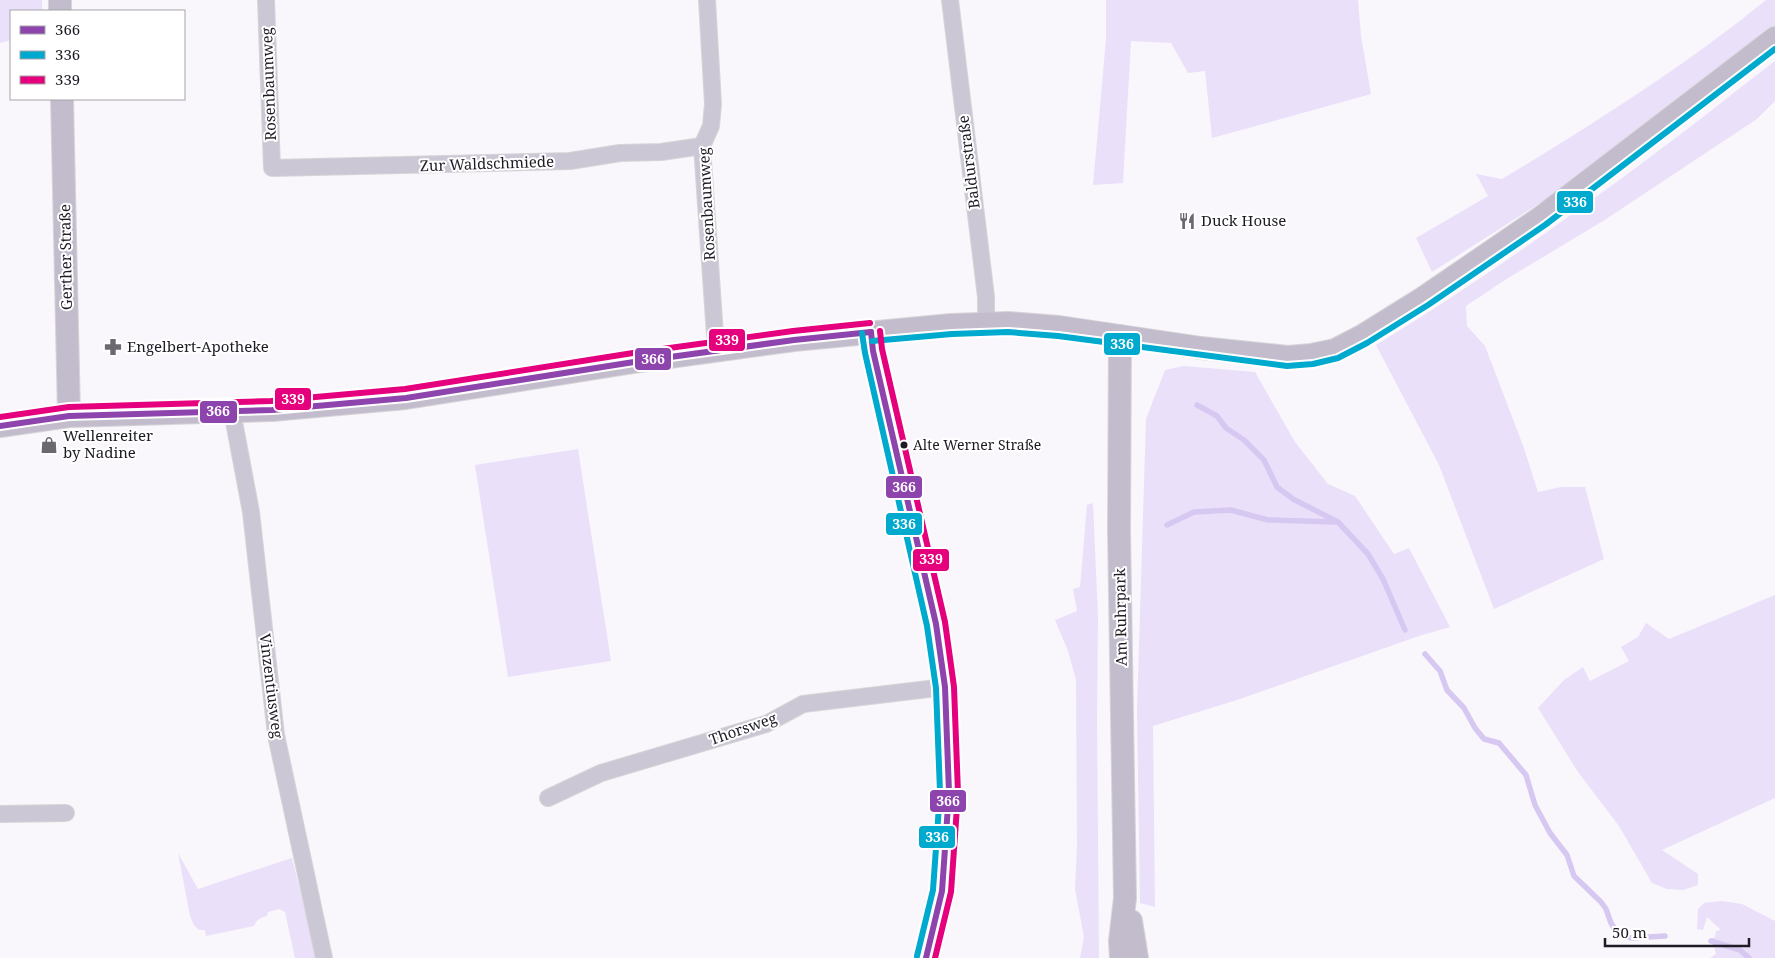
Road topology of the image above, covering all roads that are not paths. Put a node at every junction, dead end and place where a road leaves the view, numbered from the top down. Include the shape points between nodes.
1 (266, 0) edge
2 (707, 0) edge
3 (950, 0) edge
4 (1775, 38) edge
5 (62, 100) edge
6 (702, 146) junction
7 (272, 168) joint
8 (986, 323) junction
9 (870, 332) junction
10 (1120, 336) junction
11 (716, 350) junction
12 (232, 411) junction
13 (69, 416) junction
14 (0, 426) edge
15 (944, 687) junction
16 (548, 798) dead end
17 (66, 813) dead end
18 (0, 814) edge
19 (1125, 898) junction
20 (324, 958) edge
21 (926, 958) edge
22 (1121, 958) edge
23 (1137, 958) edge

1 - 7 street, Rosenbaumweg
2 - 6 street, Rosenbaumweg via 714,104 711,126
3 - 8 street, Baldurstraße via 986,297
4 - 10 main road via 1540,218 1423,298 1335,350 1296,356 1264,355
5 - 13 main road, Gerther Straße
6 - 7 street, Zur Waldschmiede via 570,161
6 - 11 street, Rosenbaumweg
8 - 9 main road
8 - 10 main road via 1059,327
9 - 11 main road
9 - 15 street via 936,624
10 - 19 main road, Am Ruhrpark via 1119,532
11 - 12 main road via 406,398 306,408
12 - 13 main road
12 - 20 street, Vinzentiusweg via 251,512 276,735
13 - 14 main road
15 - 16 street, Thorsweg via 802,704 766,724 601,773
15 - 21 street via 949,792 942,890
17 - 18 street
19 - 22 main road, Am Ruhrpark
19 - 23 main road, Am Ruhrpark

